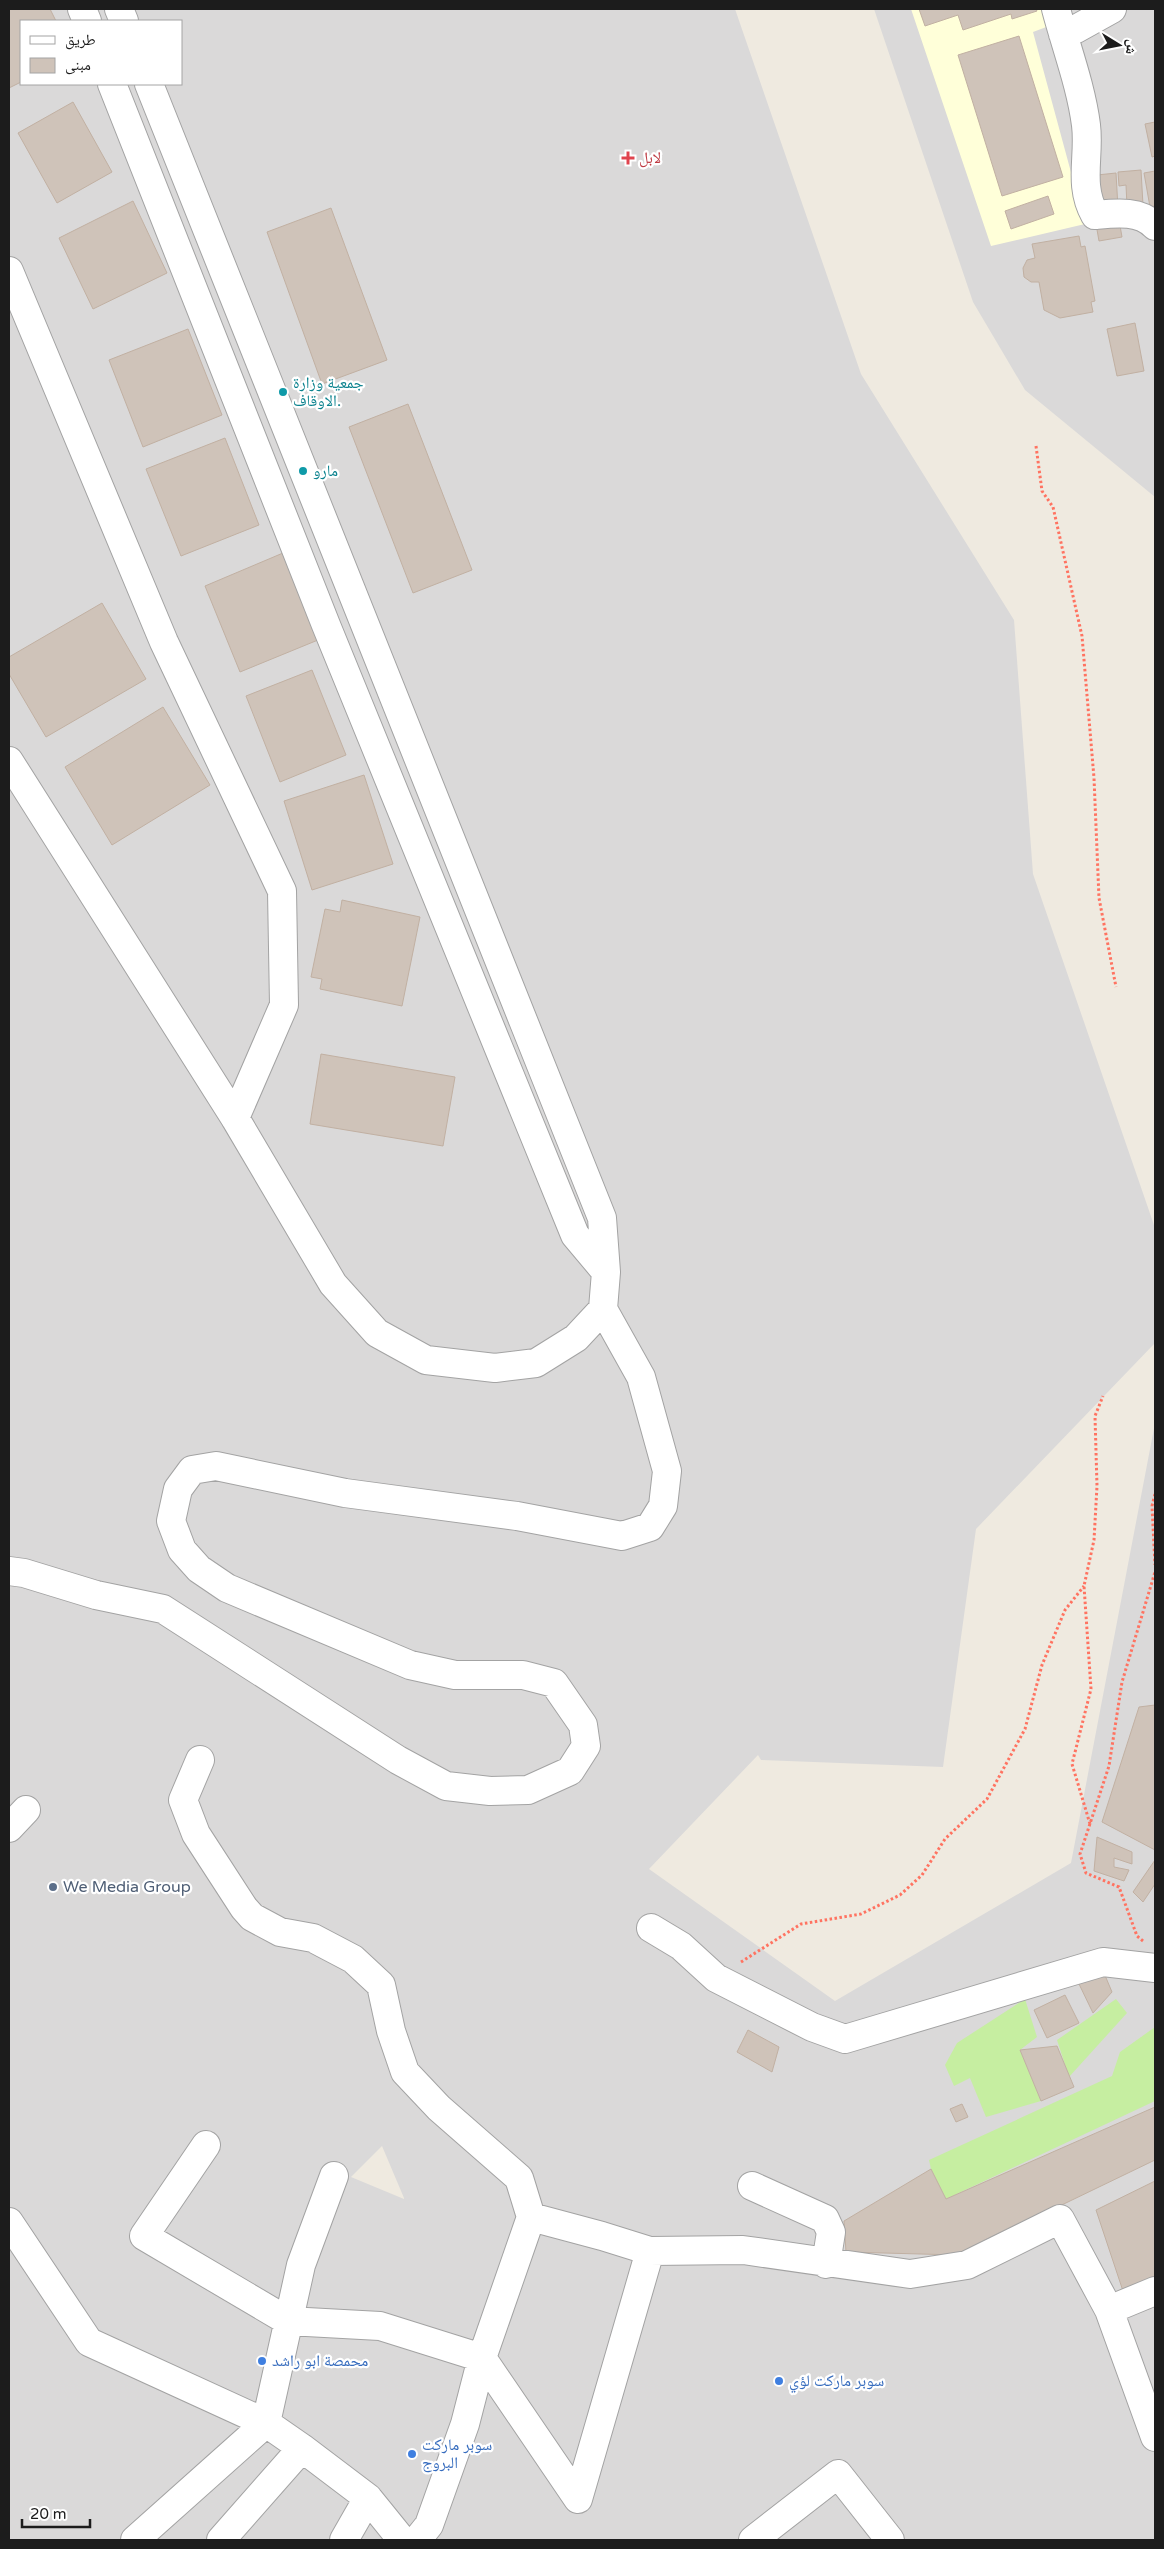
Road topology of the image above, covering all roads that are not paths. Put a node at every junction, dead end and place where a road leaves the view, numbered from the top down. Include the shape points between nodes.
1 (1112, 9) edge
2 (1059, 21) edge
3 (112, 85) edge
4 (149, 85) edge
5 (1155, 226) edge
6 (9, 271) edge
7 (9, 761) edge
8 (235, 1118) junction
9 (606, 1272) junction
10 (603, 1310) junction
11 (9, 1571) edge
12 (200, 1760) dead end
13 (651, 1928) dead end
14 (1152, 1958) edge
15 (206, 2145) dead end
16 (334, 2176) dead end
17 (752, 2186) dead end
18 (531, 2217) junction
19 (9, 2222) edge
20 (650, 2251) junction
21 (826, 2264) junction
22 (1155, 2291) edge
23 (1109, 2310) junction
24 (288, 2322) junction
25 (482, 2358) junction
26 (266, 2423) junction
27 (1155, 2437) edge
28 (302, 2448) junction
29 (368, 2498) junction
30 (135, 2540) edge
31 (221, 2540) edge
32 (344, 2540) edge
33 (402, 2540) edge
34 (417, 2540) edge
35 (753, 2540) edge
36 (890, 2540) edge

1 - 2 street via 1076,29
2 - 5 street via 1086,126 1084,182 1089,205 1095,215 1133,214 1150,220
3 - 9 street via 326,625 575,1235
4 - 9 street via 602,1218
6 - 8 street via 164,642 282,891 284,1005
7 - 8 street
8 - 10 street via 333,1284 377,1333 426,1360 495,1368 536,1363 576,1338
9 - 10 street
10 - 11 street via 641,1377 667,1471 663,1506 650,1526 622,1536 517,1516 345,1493 216,1466 192,1470 178,1489 171,1521 182,1550 199,1570 227,1588 410,1665 455,1675 523,1675 554,1683 583,1725 586,1746 570,1771 528,1790 490,1791 446,1786 398,1760 163,1609
12 - 18 street via 183,1800 196,1834 244,1908 252,1918 280,1932 313,1938 352,1959 382,1985 391,2031 405,2072 439,2108 519,2178
13 - 14 street via 681,1946 716,1978 812,2027 845,2039 1102,1962
15 - 24 street via 144,2236
16 - 24 street via 301,2265
17 - 21 street via 825,2219 831,2232
18 - 20 street
18 - 25 street
19 - 26 street via 89,2342
20 - 21 street via 743,2250
20 - 25 street via 578,2499
21 - 23 street via 910,2274 967,2265 1060,2219
22 - 23 street
23 - 27 street
24 - 25 street via 380,2326
24 - 26 street
25 - 34 street via 465,2424 429,2525
26 - 28 street
26 - 30 street
28 - 29 street
28 - 31 street
29 - 32 street
29 - 33 street
35 - 36 street via 838,2474

